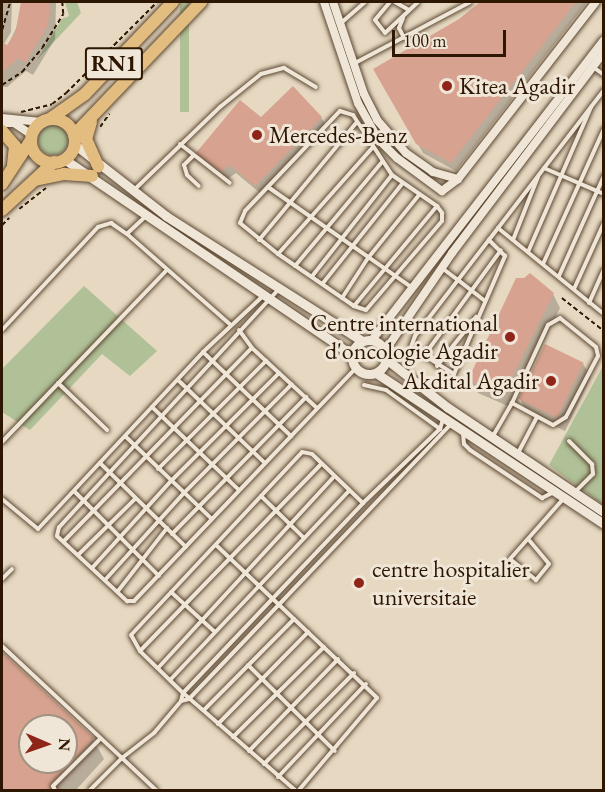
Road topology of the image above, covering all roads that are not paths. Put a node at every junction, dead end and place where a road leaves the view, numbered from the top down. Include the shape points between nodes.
1 (173, 2) edge
2 (201, 2) edge
3 (324, 2) edge
4 (333, 2) edge
5 (365, 2) edge
6 (392, 2) edge
7 (418, 2) edge
8 (470, 2) edge
9 (596, 2) edge
10 (409, 10) junction
11 (404, 17) junction
12 (337, 26) junction
13 (404, 38) junction
14 (603, 40) edge
15 (603, 51) edge
16 (355, 63) junction
17 (592, 66) junction
18 (603, 75) edge
19 (316, 87) dead end
20 (603, 90) edge
21 (593, 104) junction
22 (2, 118) edge
23 (92, 118) junction
24 (46, 121) junction
25 (357, 122) junction
26 (2, 123) edge
27 (603, 129) edge
28 (2, 131) edge
29 (32, 137) junction
30 (74, 140) junction
31 (180, 144) junction
32 (373, 147) junction
33 (193, 156) junction
34 (59, 161) junction
35 (382, 162) junction
36 (544, 168) junction
37 (95, 171) junction
38 (11, 173) junction
39 (539, 174) junction
40 (392, 175) junction
41 (561, 176) junction
42 (603, 176) edge
43 (458, 179) junction
44 (31, 181) junction
45 (230, 183) dead end
46 (2, 184) edge
47 (402, 184) junction
48 (580, 184) junction
49 (199, 186) dead end
50 (268, 187) junction
51 (133, 191) junction
52 (597, 191) junction
53 (603, 194) edge
54 (419, 195) junction
55 (290, 202) junction
56 (437, 206) junction
57 (2, 210) edge
58 (147, 216) junction
59 (310, 216) junction
60 (603, 223) edge
61 (326, 228) junction
62 (498, 228) junction
63 (127, 234) junction
64 (341, 239) junction
65 (259, 240) junction
66 (489, 240) junction
67 (513, 240) junction
68 (352, 248) junction
69 (501, 250) junction
70 (528, 252) junction
71 (278, 254) junction
72 (368, 258) junction
73 (543, 264) junction
74 (295, 266) junction
75 (442, 267) junction
76 (383, 268) junction
77 (167, 270) junction
78 (603, 270) edge
79 (312, 275) junction
80 (397, 276) junction
81 (559, 276) junction
82 (458, 280) junction
83 (323, 283) junction
84 (413, 288) junction
85 (574, 289) junction
86 (278, 290) junction
87 (471, 290) junction
88 (268, 297) junction
89 (342, 298) junction
90 (485, 302) junction
91 (589, 303) junction
92 (354, 306) junction
93 (480, 312) junction
94 (603, 314) edge
95 (233, 325) junction
96 (2, 330) edge
97 (240, 331) junction
98 (367, 341) junction
99 (252, 348) junction
100 (203, 352) junction
101 (386, 355) junction
102 (352, 356) junction
103 (423, 357) junction
104 (213, 360) junction
105 (267, 361) junction
106 (437, 366) junction
107 (356, 368) junction
108 (279, 372) junction
109 (376, 373) junction
110 (227, 375) junction
111 (178, 380) junction
112 (58, 383) junction
113 (292, 384) junction
114 (364, 385) dead end
115 (239, 386) junction
116 (187, 389) junction
117 (306, 397) junction
118 (252, 399) junction
119 (199, 401) junction
120 (512, 403) junction
121 (152, 407) junction
122 (317, 408) junction
123 (266, 411) junction
124 (212, 414) junction
125 (442, 415) junction
126 (160, 417) junction
127 (537, 417) junction
128 (453, 422) junction
129 (278, 424) junction
130 (225, 426) junction
131 (440, 429) junction
132 (465, 429) junction
133 (107, 430) dead end
134 (172, 430) junction
135 (125, 436) junction
136 (291, 436) junction
137 (492, 437) junction
138 (238, 438) junction
139 (569, 441) dead end
140 (2, 442) edge
141 (185, 442) junction
142 (135, 445) junction
143 (422, 450) junction
144 (252, 451) junction
145 (198, 454) junction
146 (515, 457) junction
147 (146, 458) junction
148 (100, 463) junction
149 (265, 463) junction
150 (211, 465) junction
151 (320, 465) junction
152 (158, 469) junction
153 (109, 472) junction
154 (226, 478) junction
155 (333, 478) junction
156 (171, 481) junction
157 (120, 484) junction
158 (74, 490) junction
159 (239, 490) junction
160 (349, 491) junction
161 (556, 492) junction
162 (184, 493) junction
163 (570, 495) junction
164 (261, 496) junction
165 (2, 499) edge
166 (135, 499) junction
167 (84, 500) junction
168 (363, 502) junction
169 (199, 508) junction
170 (145, 509) junction
171 (276, 510) junction
172 (95, 511) junction
173 (603, 512) edge
174 (212, 519) junction
175 (159, 521) junction
176 (290, 524) junction
177 (603, 524) edge
178 (108, 525) junction
179 (167, 528) junction
180 (172, 534) junction
181 (119, 537) junction
182 (304, 538) junction
183 (529, 540) junction
184 (64, 541) junction
185 (216, 545) junction
186 (186, 547) junction
187 (133, 550) junction
188 (79, 554) junction
189 (230, 557) junction
190 (141, 558) junction
191 (92, 568) junction
192 (12, 570) dead end
193 (245, 572) junction
194 (159, 576) junction
195 (2, 579) edge
196 (105, 580) junction
197 (260, 585) junction
198 (118, 591) junction
199 (171, 592) junction
200 (273, 600) junction
201 (278, 604) junction
202 (184, 605) junction
203 (294, 619) junction
204 (202, 620) junction
205 (215, 632) junction
206 (308, 632) junction
207 (2, 646) edge
208 (324, 646) junction
209 (140, 651) junction
210 (338, 659) junction
211 (248, 665) junction
212 (158, 668) junction
213 (354, 673) junction
214 (171, 679) junction
215 (262, 679) junction
216 (366, 684) junction
217 (183, 693) junction
218 (277, 694) junction
219 (189, 699) junction
220 (181, 701) junction
221 (290, 708) junction
222 (204, 710) junction
223 (305, 722) junction
224 (218, 724) junction
225 (318, 734) junction
226 (233, 737) junction
227 (99, 740) junction
228 (249, 751) junction
229 (335, 751) junction
230 (122, 758) junction
231 (264, 764) junction
232 (278, 777) junction
233 (55, 790) edge
234 (90, 790) edge
235 (156, 790) edge
236 (297, 790) edge

1 - 24 highway, RN1 via 80,99
2 - 23 highway, RN1
3 - 12 street
4 - 12 street
5 - 12 lane
6 - 10 lane
6 - 11 lane via 376,23 385,33
7 - 10 lane
8 - 13 lane
9 - 43 street
10 - 11 lane
11 - 13 lane via 399,28
12 - 16 street
12 - 43 street via 358,103 378,139 436,189 449,189
13 - 16 lane
14 - 84 street
15 - 17 street
16 - 43 street via 377,120 399,145 433,172
17 - 18 lane
17 - 75 street
19 - 31 lane via 284,68 261,74
20 - 21 lane
21 - 36 lane
21 - 41 lane
22 - 24 street
23 - 30 highway, RN1
23 - 37 highway via 86,139
24 - 29 highway, RN1
24 - 30 highway via 62,121
25 - 32 lane
25 - 50 lane via 347,111 340,111
25 - 55 lane
26 - 29 street via 14,123
27 - 48 lane
28 - 38 highway via 16,149
29 - 34 highway via 38,156
29 - 38 highway, RN1
30 - 34 highway, RN1
30 - 37 street
31 - 33 lane
31 - 51 lane
32 - 35 lane
32 - 59 lane
33 - 45 lane
33 - 49 lane via 188,157 185,169
34 - 37 street
34 - 44 highway, RN1
35 - 40 lane
35 - 61 lane
36 - 39 lane
36 - 41 lane
37 - 44 highway
37 - 51 street
37 - 58 street
38 - 46 highway, RN1
39 - 62 lane
39 - 67 lane
40 - 47 lane
40 - 64 lane
41 - 48 lane
41 - 70 lane
42 - 52 lane
44 - 57 highway, RN1
47 - 54 lane
47 - 68 lane
48 - 52 lane
48 - 73 lane
50 - 55 lane
50 - 65 lane via 240,218 245,229
51 - 86 street
52 - 53 lane
52 - 81 lane
54 - 56 lane
54 - 72 lane
55 - 59 lane
55 - 65 lane
56 - 76 lane
56 - 80 lane via 442,221
58 - 63 lane
58 - 88 street
59 - 61 lane
59 - 71 lane
60 - 85 lane
61 - 64 lane
61 - 74 lane
62 - 66 lane
62 - 67 lane
63 - 77 lane
63 - 96 lane via 111,223 98,227
64 - 68 lane
64 - 79 lane
65 - 71 lane
66 - 69 lane
66 - 82 lane
67 - 70 lane
68 - 72 lane
68 - 83 lane
69 - 87 lane
69 - 90 lane via 505,256
70 - 73 lane
71 - 74 lane
72 - 76 lane
72 - 89 lane
73 - 81 lane
74 - 79 lane
75 - 82 lane
75 - 101 street
76 - 80 lane
76 - 92 lane
77 - 95 lane
77 - 112 lane
78 - 91 lane
79 - 83 lane
80 - 84 lane
80 - 92 lane via 370,308 361,310
81 - 85 lane
82 - 87 lane
82 - 103 lane via 413,339 411,347
83 - 89 lane
84 - 98 street
85 - 91 lane
86 - 88 lane
86 - 98 street
87 - 90 lane
87 - 103 lane
88 - 95 lane
88 - 97 lane
88 - 102 street
89 - 92 lane
90 - 93 lane
91 - 94 lane
93 - 106 lane
93 - 106 lane via 454,374
95 - 97 lane
95 - 100 lane
97 - 99 lane
97 - 104 lane
98 - 101 street
98 - 102 street
99 - 105 lane
99 - 110 lane
100 - 104 lane
100 - 111 lane
101 - 109 street
101 - 137 street
102 - 107 street
103 - 106 lane
104 - 110 lane
104 - 116 lane
105 - 108 lane
105 - 115 lane
107 - 109 street via 365,374
107 - 122 lane
108 - 113 lane
108 - 118 lane
109 - 125 street
110 - 115 lane
110 - 119 lane
111 - 116 lane
111 - 121 lane
112 - 133 lane
112 - 140 lane
113 - 117 lane
113 - 123 lane
114 - 131 lane via 386,390
115 - 118 lane
115 - 124 lane
116 - 119 lane
116 - 126 lane
117 - 122 lane
117 - 129 lane
118 - 123 lane
118 - 130 lane
119 - 124 lane
119 - 134 lane
120 - 127 lane
120 - 127 lane via 548,325 560,318 596,347 598,356 563,422 553,425
120 - 137 lane
121 - 126 lane
121 - 135 lane
122 - 136 lane
123 - 129 lane
123 - 138 lane
124 - 130 lane
124 - 141 lane
125 - 128 street
125 - 131 lane
126 - 134 lane
126 - 142 lane
127 - 146 lane
128 - 132 street
128 - 143 lane
129 - 136 lane
129 - 144 lane
130 - 138 lane
130 - 145 lane
131 - 143 lane
132 - 146 street
132 - 161 lane via 461,435 470,450 542,498
134 - 141 lane
134 - 147 lane
135 - 142 lane
135 - 148 lane
136 - 149 lane
137 - 146 street
138 - 144 lane
138 - 150 lane
139 - 163 lane via 592,464 593,474
141 - 145 lane
141 - 152 lane
142 - 147 lane
142 - 153 lane
143 - 168 lane
143 - 201 lane
144 - 149 lane
144 - 154 lane
145 - 150 lane
145 - 156 lane
146 - 161 street
146 - 163 street
147 - 152 lane
147 - 157 lane
148 - 153 lane
148 - 158 lane
149 - 159 lane
150 - 154 lane
150 - 162 lane
151 - 155 lane
151 - 164 lane via 312,454 302,452
151 - 171 lane
152 - 156 lane
153 - 157 lane
153 - 167 lane
154 - 159 lane
154 - 169 lane
155 - 160 lane
155 - 176 lane
156 - 162 lane
156 - 170 lane
157 - 166 lane
157 - 172 lane
158 - 165 lane via 38,529
158 - 167 lane
159 - 174 lane
160 - 168 lane
160 - 182 lane
161 - 163 street
162 - 169 lane
162 - 175 lane
163 - 173 street
163 - 177 street
163 - 183 lane
164 - 171 lane
164 - 185 lane
166 - 170 lane
166 - 178 lane
167 - 172 lane
167 - 184 lane via 56,530
168 - 200 lane
169 - 174 lane
169 - 180 lane
170 - 175 lane
170 - 181 lane
171 - 176 lane
171 - 189 lane
172 - 178 lane
172 - 184 lane
174 - 186 lane
175 - 179 lane
175 - 187 lane
176 - 182 lane
176 - 193 lane
178 - 181 lane
178 - 188 lane
179 - 180 lane
179 - 190 lane
180 - 186 lane
181 - 187 lane
181 - 191 lane
182 - 197 lane
183 - 183 lane via 510,559 536,580 549,564
184 - 188 lane
185 - 189 lane
185 - 199 lane
186 - 194 lane
187 - 190 lane
187 - 196 lane
188 - 191 lane
189 - 193 lane
189 - 202 lane
190 - 194 lane
190 - 198 lane
191 - 196 lane
192 - 195 lane
193 - 197 lane
193 - 204 lane
194 - 198 lane via 134,601 127,601
196 - 198 lane
197 - 200 lane
197 - 205 lane
199 - 202 lane
199 - 209 lane via 131,634
200 - 201 lane
200 - 217 lane
201 - 203 lane
201 - 219 lane
202 - 204 lane
202 - 209 lane
203 - 206 lane
203 - 211 lane
204 - 205 lane
204 - 212 lane
205 - 214 lane
206 - 208 lane
206 - 215 lane
207 - 227 lane
208 - 210 lane
208 - 218 lane
209 - 212 lane
210 - 213 lane
210 - 221 lane
211 - 215 lane
211 - 222 lane
212 - 214 lane
213 - 216 lane
213 - 223 lane
214 - 217 lane
215 - 218 lane
215 - 224 lane
216 - 225 lane
216 - 229 lane via 376,702
217 - 219 lane
217 - 220 lane
218 - 221 lane
218 - 226 lane
219 - 220 lane
219 - 222 lane
220 - 230 lane via 154,733
221 - 223 lane
221 - 228 lane
222 - 224 lane
223 - 225 lane
223 - 231 lane
224 - 226 lane
225 - 229 lane
225 - 232 lane
226 - 228 lane
227 - 230 lane
227 - 233 lane via 53,786
228 - 231 lane
229 - 236 lane
230 - 234 lane
230 - 235 lane
231 - 232 lane
232 - 236 lane

